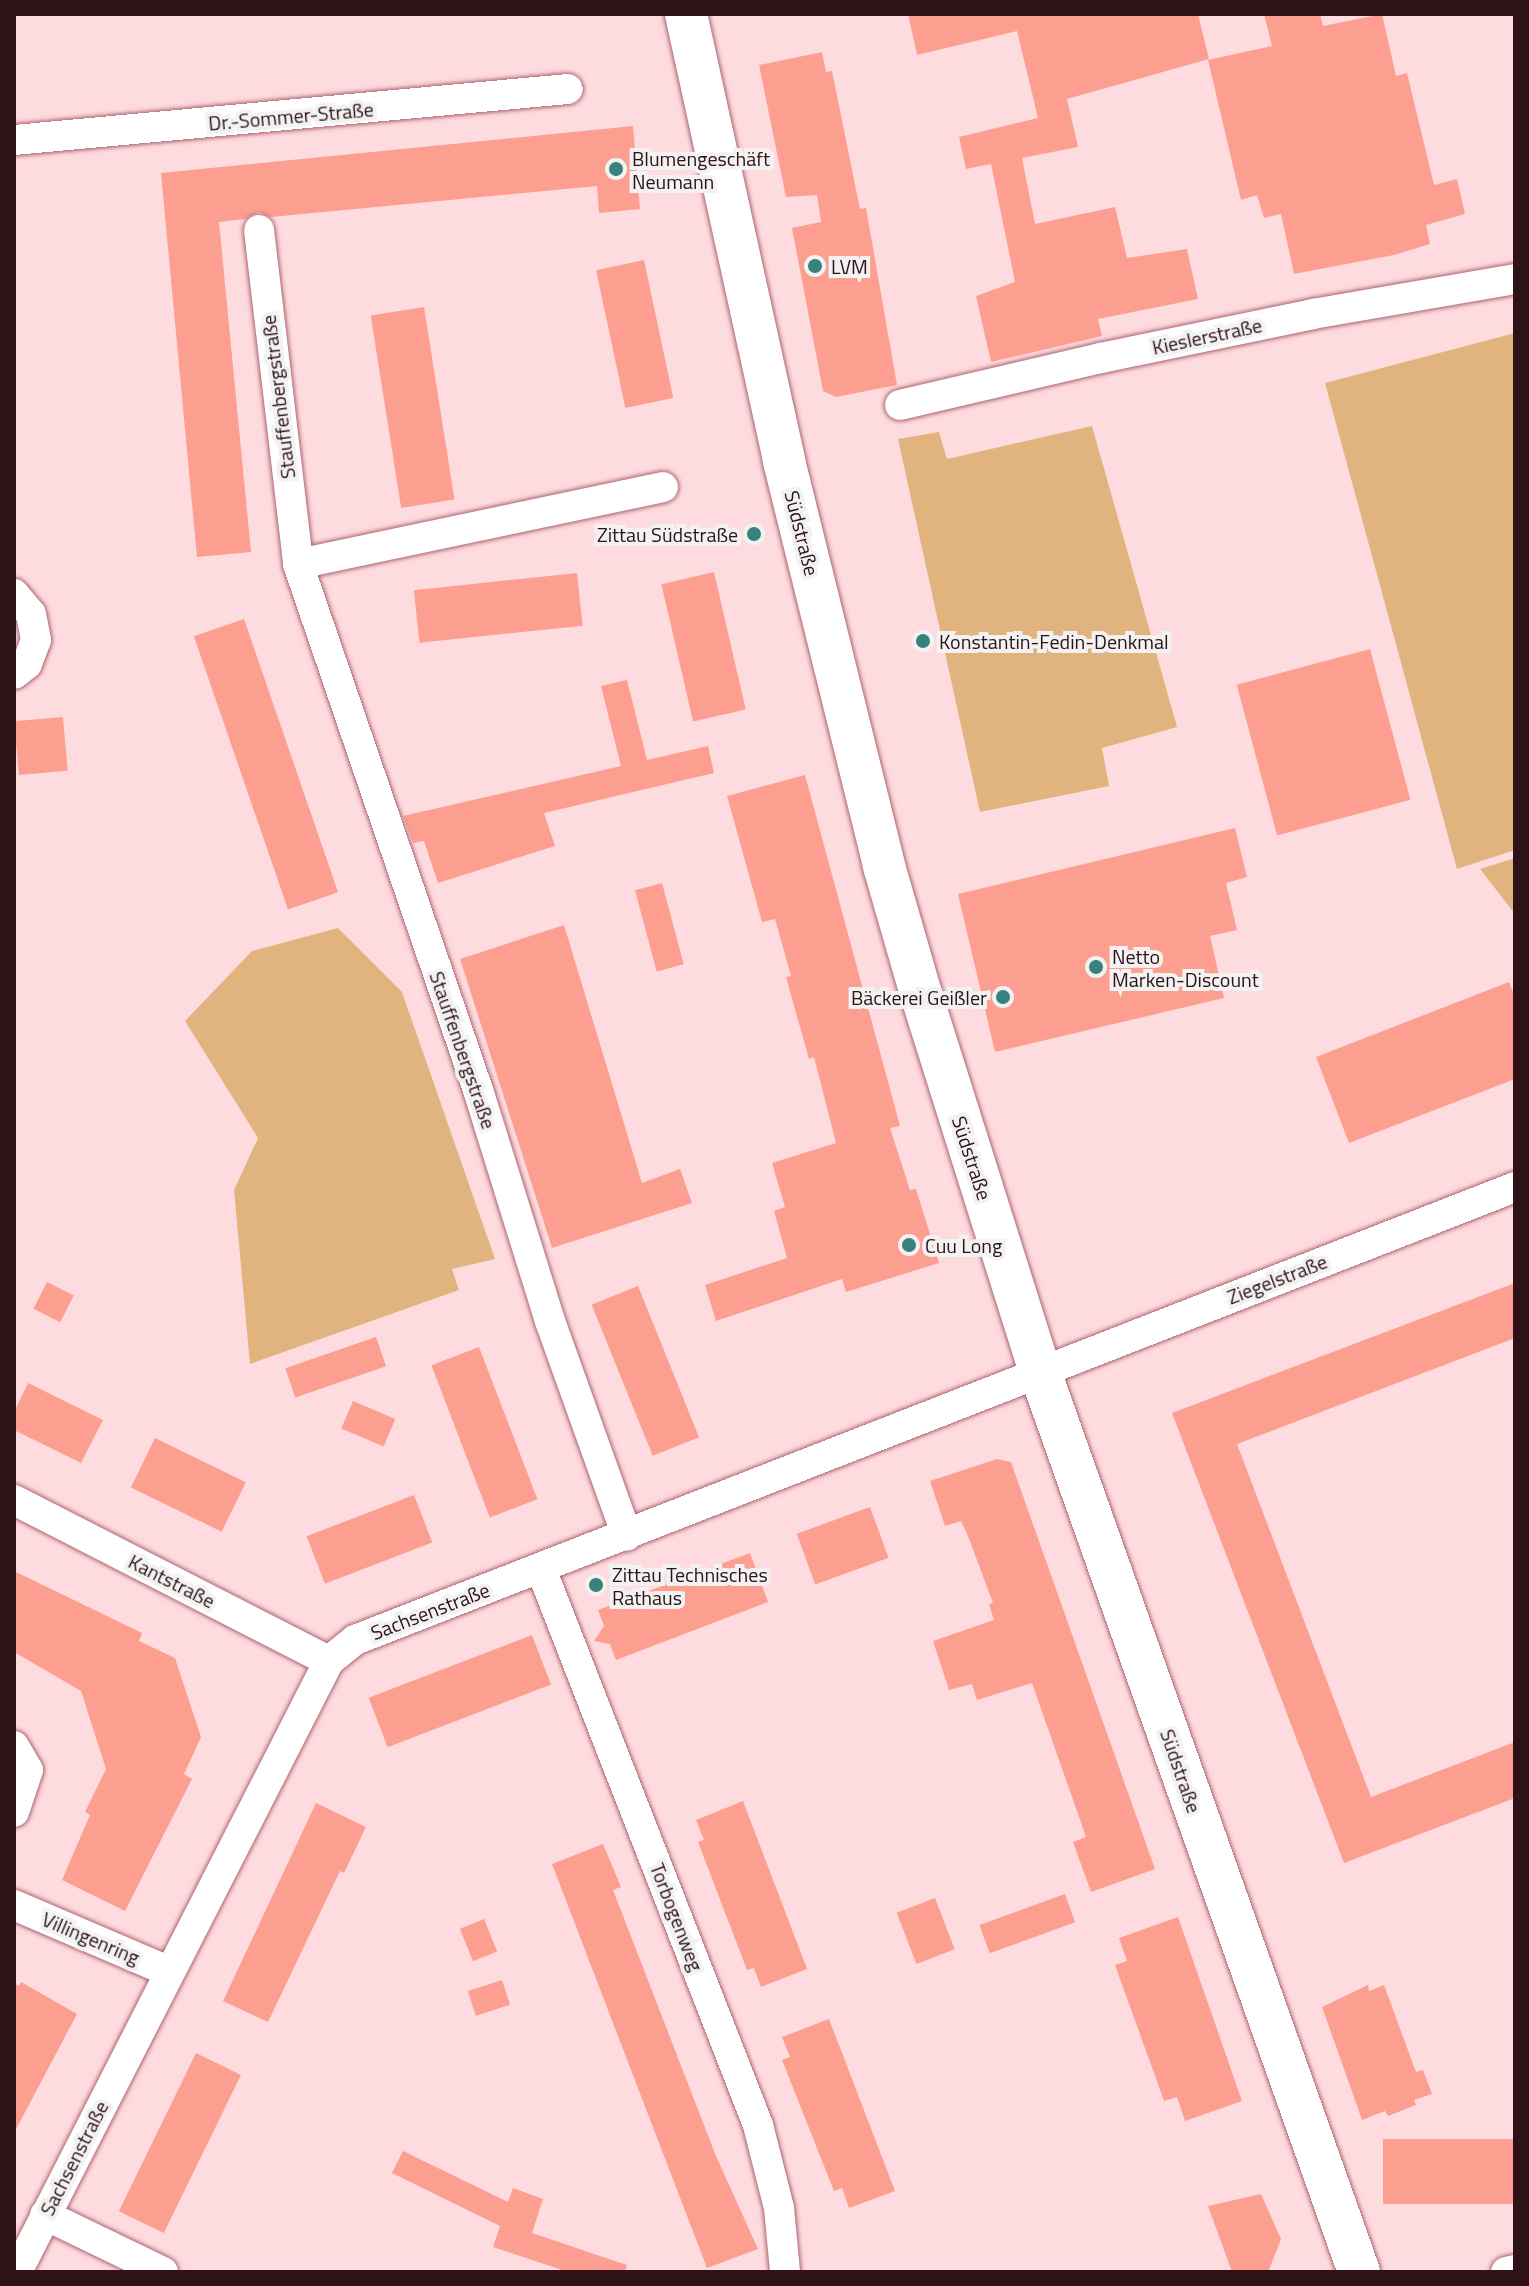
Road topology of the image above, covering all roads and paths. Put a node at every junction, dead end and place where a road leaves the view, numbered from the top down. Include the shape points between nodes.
1 (686, 14) edge
2 (568, 89) dead end
3 (14, 140) edge
4 (259, 230) dead end
5 (1515, 279) edge
6 (900, 405) dead end
7 (663, 487) dead end
8 (298, 564) junction
9 (14, 594) edge
10 (14, 674) edge
11 (1515, 1187) edge
12 (1040, 1372) junction
13 (14, 1500) edge
14 (627, 1536) junction
15 (541, 1569) junction
16 (329, 1661) junction
17 (14, 1746) edge
18 (14, 1812) edge
19 (14, 1905) edge
20 (168, 1971) junction
21 (45, 2215) junction
22 (1515, 2270) edge
23 (17, 2272) edge
24 (163, 2272) edge
25 (785, 2272) edge
26 (1359, 2272) edge
27 (1506, 2272) edge

1 - 12 main road, Südstraße via 784,461 884,866
2 - 3 street, Dr.-Sommer-Straße
4 - 8 street, Stauffenbergstraße
5 - 6 street, Kieslerstraße via 1313,314
7 - 8 street
8 - 14 street, Stauffenbergstraße via 479,1093 550,1321
9 - 10 street via 31,614 36,640 32,657
11 - 12 street, Ziegelstraße
12 - 14 street, Sachsenstraße
12 - 26 main road, Südstraße
13 - 16 street, Kantstraße
14 - 15 street, Sachsenstraße
15 - 16 street, Sachsenstraße via 389,1625 355,1640
15 - 25 street, Torbogenweg via 758,2125 779,2208
16 - 20 street, Sachsenstraße
17 - 18 street via 28,1770
19 - 20 street, Villingenring
20 - 21 street, Sachsenstraße
21 - 23 street, Sachsenstraße
21 - 24 street
22 - 27 street

